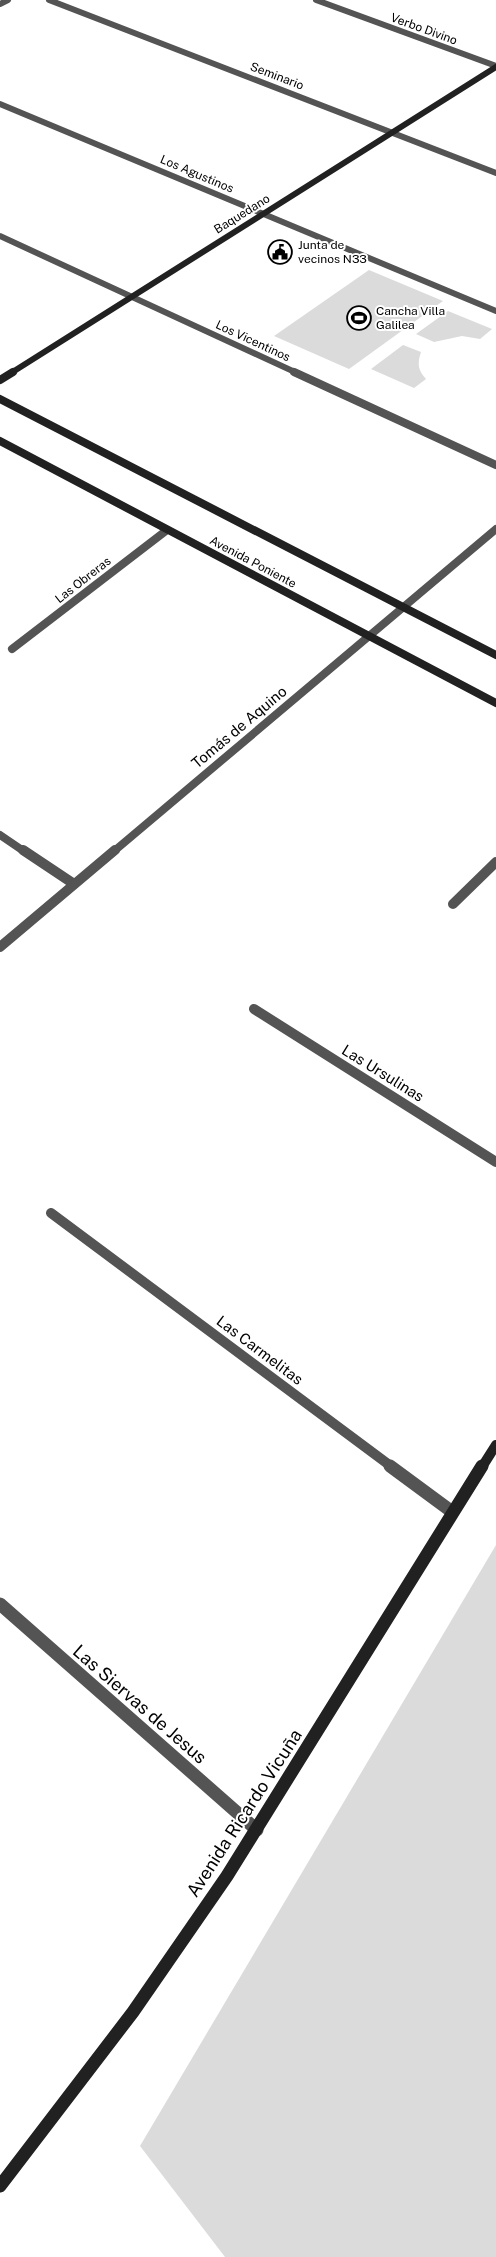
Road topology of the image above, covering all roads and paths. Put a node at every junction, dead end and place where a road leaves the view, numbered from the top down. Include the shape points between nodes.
1 (8, 0) edge
2 (49, 0) edge
3 (316, 0) edge
4 (0, 4) edge
5 (496, 67) edge
6 (0, 104) edge
7 (393, 133) junction
8 (496, 173) edge
9 (264, 214) junction
10 (0, 236) edge
11 (132, 297) junction
12 (496, 311) edge
13 (0, 380) edge
14 (0, 399) edge
15 (0, 441) edge
16 (496, 465) edge
17 (496, 528) edge
18 (167, 530) junction
19 (403, 607) junction
20 (368, 636) junction
21 (12, 649) dead end
22 (496, 655) edge
23 (496, 703) edge
24 (0, 835) edge
25 (496, 862) edge
26 (74, 884) junction
27 (453, 904) dead end
28 (0, 947) edge
29 (254, 1009) dead end
30 (496, 1162) edge
31 (51, 1213) dead end
32 (496, 1445) edge
33 (452, 1511) junction
34 (0, 1604) edge
35 (257, 1830) junction
36 (0, 2186) edge

1 - 4 street
2 - 7 street, Seminario
3 - 5 street, Verbo Divino
5 - 7 street, Baquedano
6 - 9 street, Los Agustinos
7 - 8 street, Seminario
7 - 9 street, Baquedano
9 - 11 street, Baquedano
9 - 12 street, Los Agustinos
10 - 11 street, Los Vicentinos
11 - 13 street, Baquedano
11 - 16 street, Los Vicentinos
14 - 19 street, Avenida Poniente
15 - 18 street, Avenida Poniente
17 - 19 street, Tomás de Aquino
18 - 20 street, Avenida Poniente
18 - 21 street, Las Obreras
19 - 20 street, Tomás de Aquino
19 - 22 street, Avenida Poniente
20 - 23 street, Avenida Poniente
20 - 26 street, Tomás de Aquino
24 - 26 street
25 - 27 street
26 - 28 street, Tomás de Aquino
29 - 30 street, Las Ursulinas
31 - 33 street, Las Carmelitas
32 - 33 street, Avenida Ricardo Vicuña
33 - 35 street, Avenida Ricardo Vicuña
34 - 35 street, Las Siervas de Jesus
35 - 36 street, Avenida Ricardo Vicuña via 143,2000

